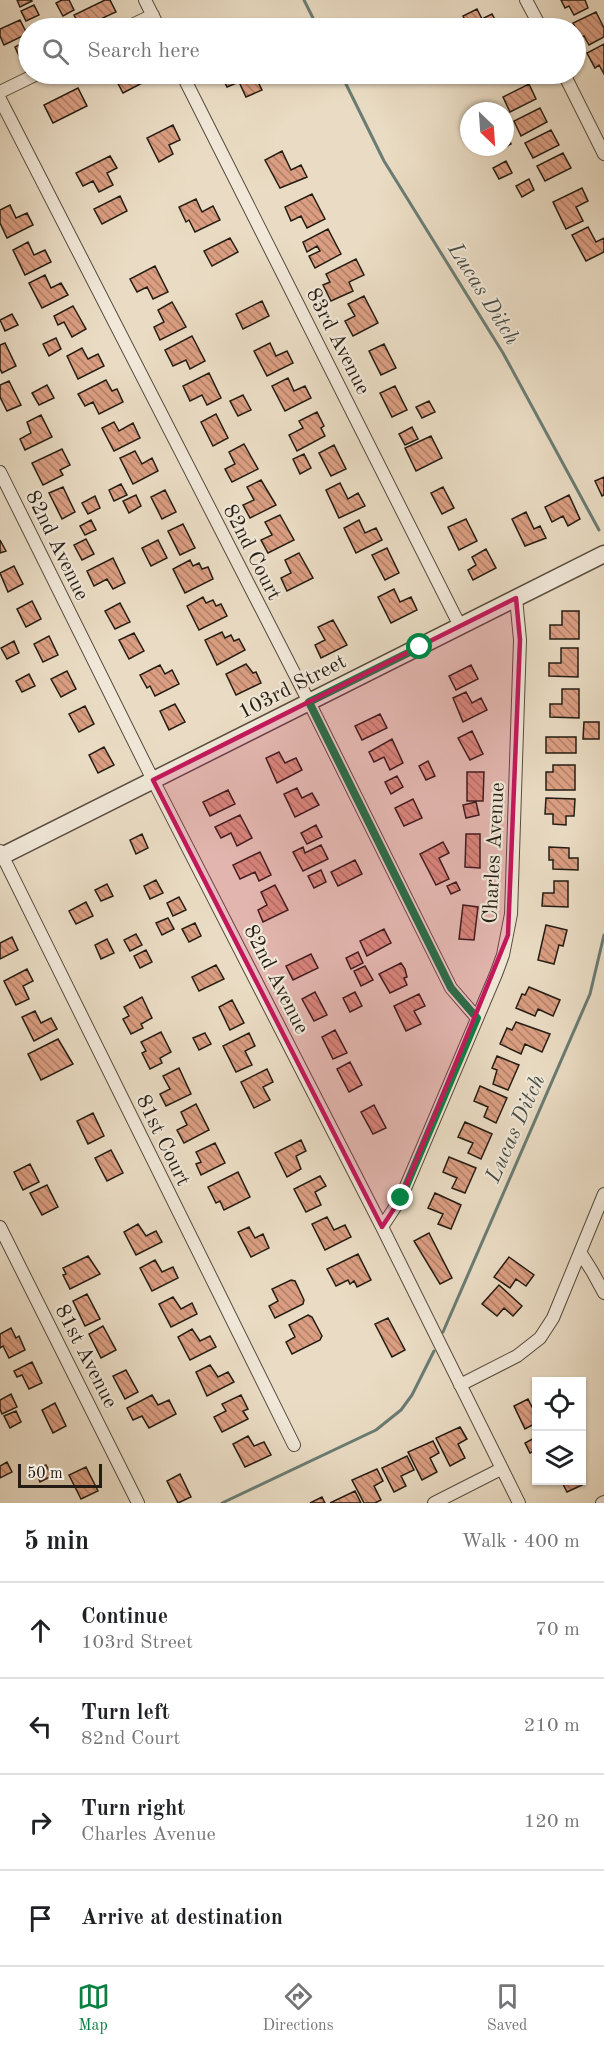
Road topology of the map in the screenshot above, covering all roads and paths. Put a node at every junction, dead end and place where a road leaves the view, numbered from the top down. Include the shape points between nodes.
1 (145, 0) edge
2 (526, 0) edge
3 (153, 15) junction
4 (147, 18) edge
5 (154, 18) edge
6 (536, 18) edge
7 (18, 83) edge
8 (187, 84) edge
9 (569, 84) edge
10 (0, 92) edge
11 (0, 99) edge
12 (604, 154) edge
13 (0, 472) edge
14 (604, 554) edge
15 (516, 598) junction
16 (460, 627) junction
17 (309, 702) junction
18 (153, 780) junction
19 (1, 855) edge
20 (477, 1018) junction
21 (604, 1194) edge
22 (0, 1227) edge
23 (382, 1227) junction
24 (580, 1252) junction
25 (604, 1293) edge
26 (460, 1385) junction
27 (294, 1445) dead end
28 (501, 1469) junction
29 (138, 1503) edge
30 (434, 1503) edge
31 (519, 1503) edge

1 - 3 street
2 - 6 street
3 - 4 street
3 - 5 street
7 - 10 street
8 - 16 street, 83rd Avenue
9 - 12 street
11 - 17 street, 82nd Court
13 - 18 street, 82nd Avenue
14 - 15 street, 103rd Street
15 - 16 street, 103rd Street
15 - 20 street, Charles Avenue via 520,640 512,914 503,955
16 - 17 street, 103rd Street
17 - 18 street, 103rd Street
17 - 20 street, 82nd Court via 451,988
18 - 19 street, 103rd Street
18 - 23 street, 82nd Avenue
19 - 27 street, 81st Court
20 - 23 street, Charles Avenue via 401,1198
21 - 24 street
22 - 29 street, 81st Avenue
23 - 26 street, 82nd Avenue
24 - 25 street
24 - 26 street via 553,1318 540,1338 517,1356
26 - 28 street, 82nd Avenue
28 - 30 street
28 - 31 street, 82nd Avenue

